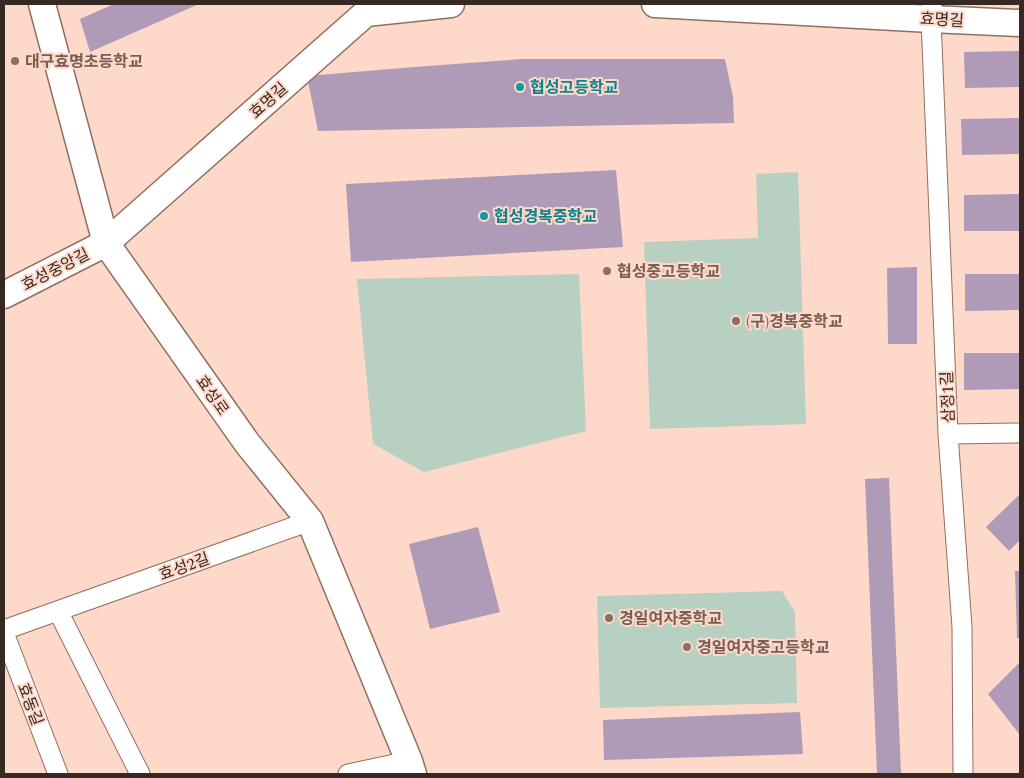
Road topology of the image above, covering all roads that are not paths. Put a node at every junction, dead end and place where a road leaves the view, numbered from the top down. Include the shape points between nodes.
1 (42, 4) edge
2 (450, 4) edge
3 (654, 4) edge
4 (932, 11) edge
5 (1020, 22) edge
6 (106, 243) junction
7 (4, 295) edge
8 (1020, 433) edge
9 (948, 434) junction
10 (310, 521) junction
11 (58, 611) junction
12 (4, 632) edge
13 (411, 768) edge
14 (58, 774) edge
15 (140, 774) edge
16 (348, 774) edge
17 (963, 774) edge

1 - 6 street, 효성로
2 - 6 street, 효명길 via 366,13
3 - 4 street, 효명길
4 - 5 street, 효명길
4 - 9 street, 삼정1길
6 - 7 street, 효성중앙길
6 - 10 street, 효성로 via 247,443
8 - 9 street
9 - 17 street, 삼정1길 via 962,627
10 - 11 street, 효성2길
10 - 13 street, 효성로
11 - 12 street, 효성2길
11 - 15 street
12 - 14 street, 효동길
13 - 16 street

